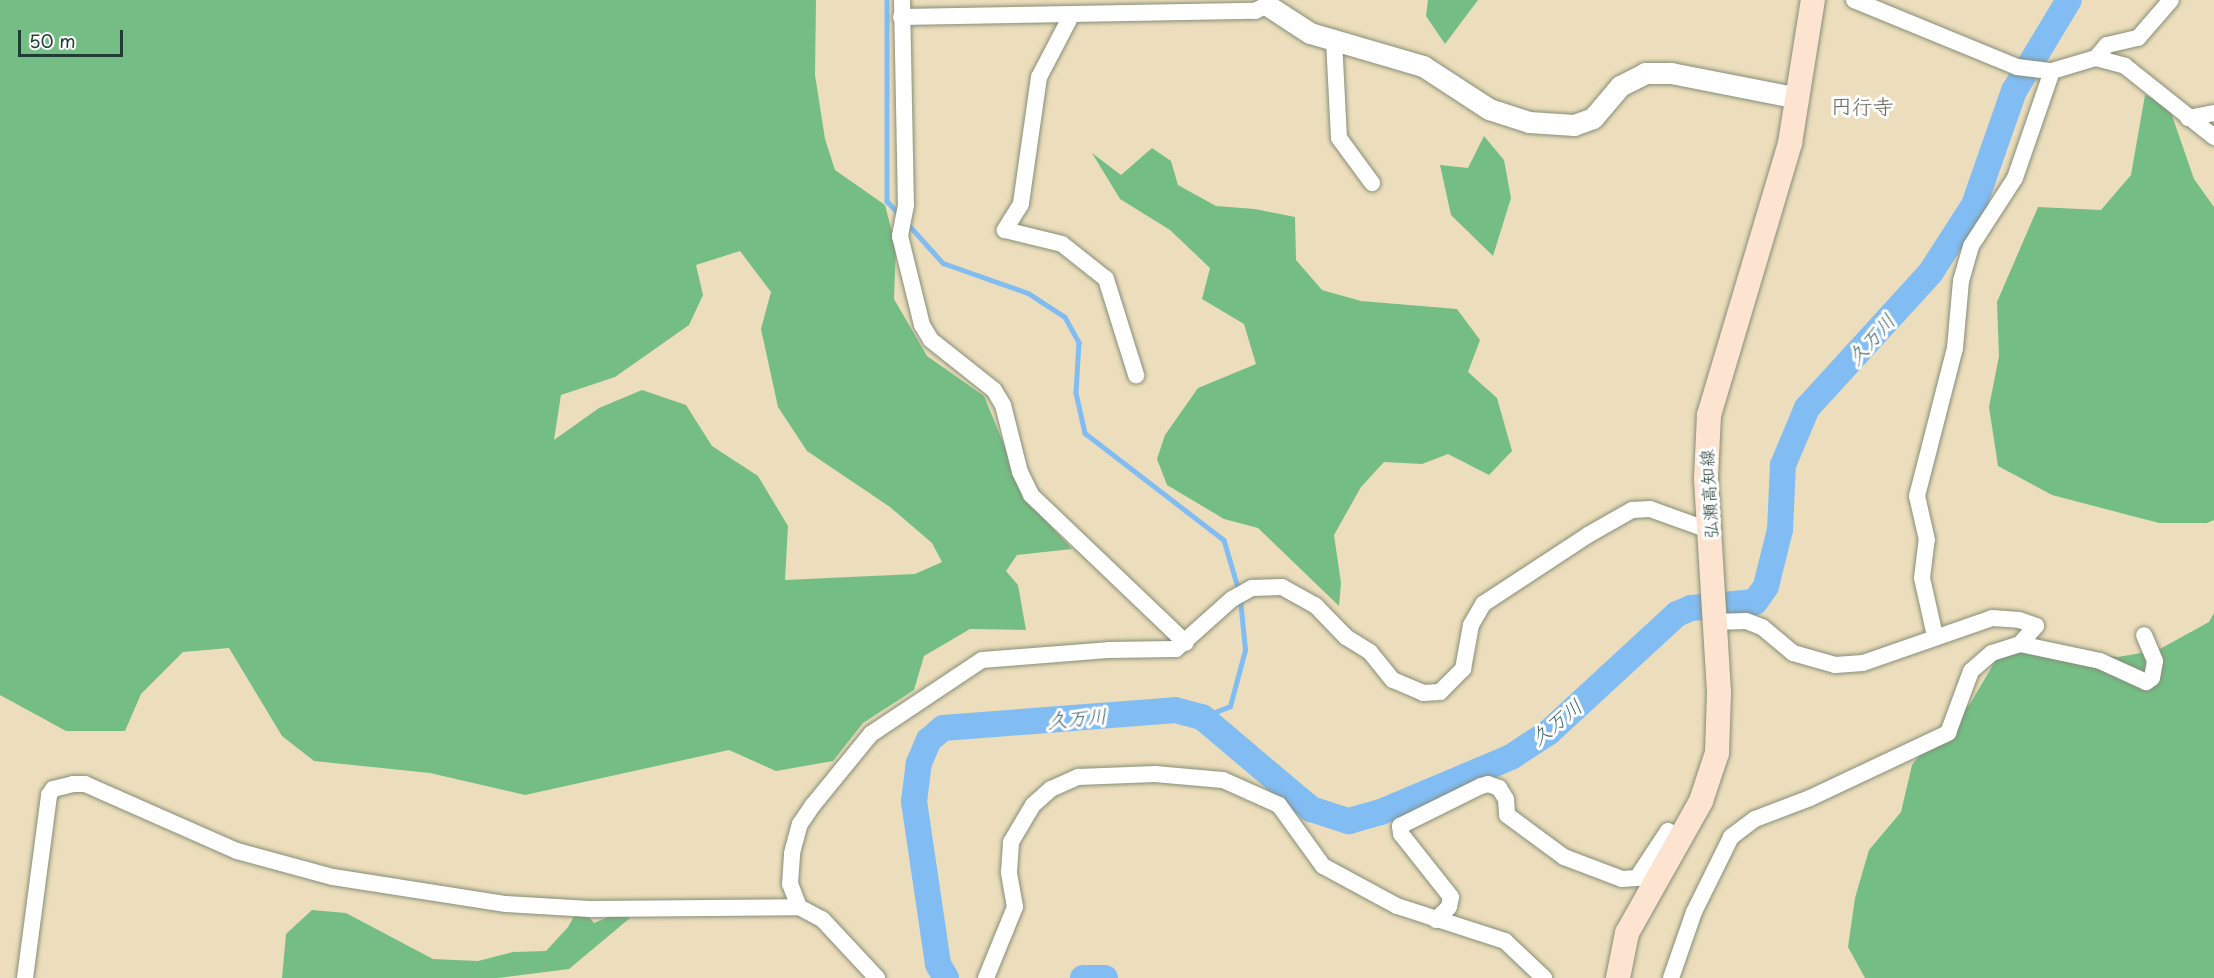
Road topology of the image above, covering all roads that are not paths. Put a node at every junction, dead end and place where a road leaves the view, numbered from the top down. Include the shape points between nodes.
1 (1813, 0) edge
2 (1854, 0) edge
3 (2170, 0) edge
4 (1266, 2) edge
5 (902, 8) edge
6 (1072, 14) junction
7 (1334, 40) junction
8 (2096, 58) junction
9 (2052, 71) junction
10 (1798, 98) junction
11 (2214, 113) edge
12 (2188, 118) junction
13 (2214, 137) edge
14 (1371, 183) dead end
15 (1136, 375) dead end
16 (1711, 531) junction
17 (1715, 620) junction
18 (2144, 635) dead end
19 (1935, 636) junction
20 (1186, 643) junction
21 (2020, 644) junction
22 (1679, 837) junction
23 (799, 907) junction
24 (1436, 920) junction
25 (25, 978) edge
26 (877, 978) edge
27 (986, 978) edge
28 (1544, 978) edge
29 (1618, 978) edge
30 (1671, 978) edge

1 - 10 main road, 弘瀬高知線
2 - 9 street via 2017,67
3 - 8 street via 2138,38 2107,45
4 - 6 street via 1256,11
4 - 7 street via 1310,33
5 - 6 street
5 - 20 street via 906,205 901,229 908,278 921,325 931,340 994,390 1003,405 1020,472 1031,495
6 - 15 street via 1039,77 1021,204 1005,230 1062,244 1106,279
7 - 10 street via 1423,66 1489,109 1529,122 1574,125 1593,118 1620,86 1645,73 1671,73
7 - 14 street via 1339,138
8 - 9 street
8 - 12 street via 2125,66
9 - 19 street via 2014,178 1971,246 1960,281 1955,348 1917,496 1927,540 1922,578
10 - 16 main road, 弘瀬高知線 via 1768,218 1714,386 1706,440
11 - 12 street
12 - 13 street
16 - 17 main road, 弘瀬高知線
16 - 20 street via 1650,509 1632,510 1588,535 1483,604 1471,625 1463,669 1440,692 1423,693 1393,680 1370,652 1346,637 1315,605 1282,587 1252,588 1232,599
17 - 19 street via 1746,621 1762,627 1793,653 1835,665 1863,663
17 - 22 main road, 弘瀬高知線 via 1717,753 1706,791
18 - 21 street via 2155,661 2152,678 2146,682 2100,661
19 - 21 street via 1992,618 2036,626
20 - 23 street via 1176,650 1108,650 982,660 921,698 871,734 800,824 792,853 790,884
21 - 30 street via 1992,652 1971,672 1948,733 1810,798 1755,819 1731,837 1694,912
22 - 24 street via 1668,831 1637,878 1622,879 1564,857 1507,815 1506,799 1499,789 1488,784 1481,786 1400,826 1401,834 1451,897 1449,908
22 - 29 main road, 弘瀬高知線 via 1627,933
23 - 25 street via 590,909 507,904 356,881 237,851 85,784 73,784 53,789 49,795
23 - 26 street via 822,919
24 - 27 street via 1397,906 1323,866 1279,805 1223,780 1155,774 1078,777 1051,789 1033,805 1011,842 1009,872 1015,907
24 - 28 street via 1505,941

